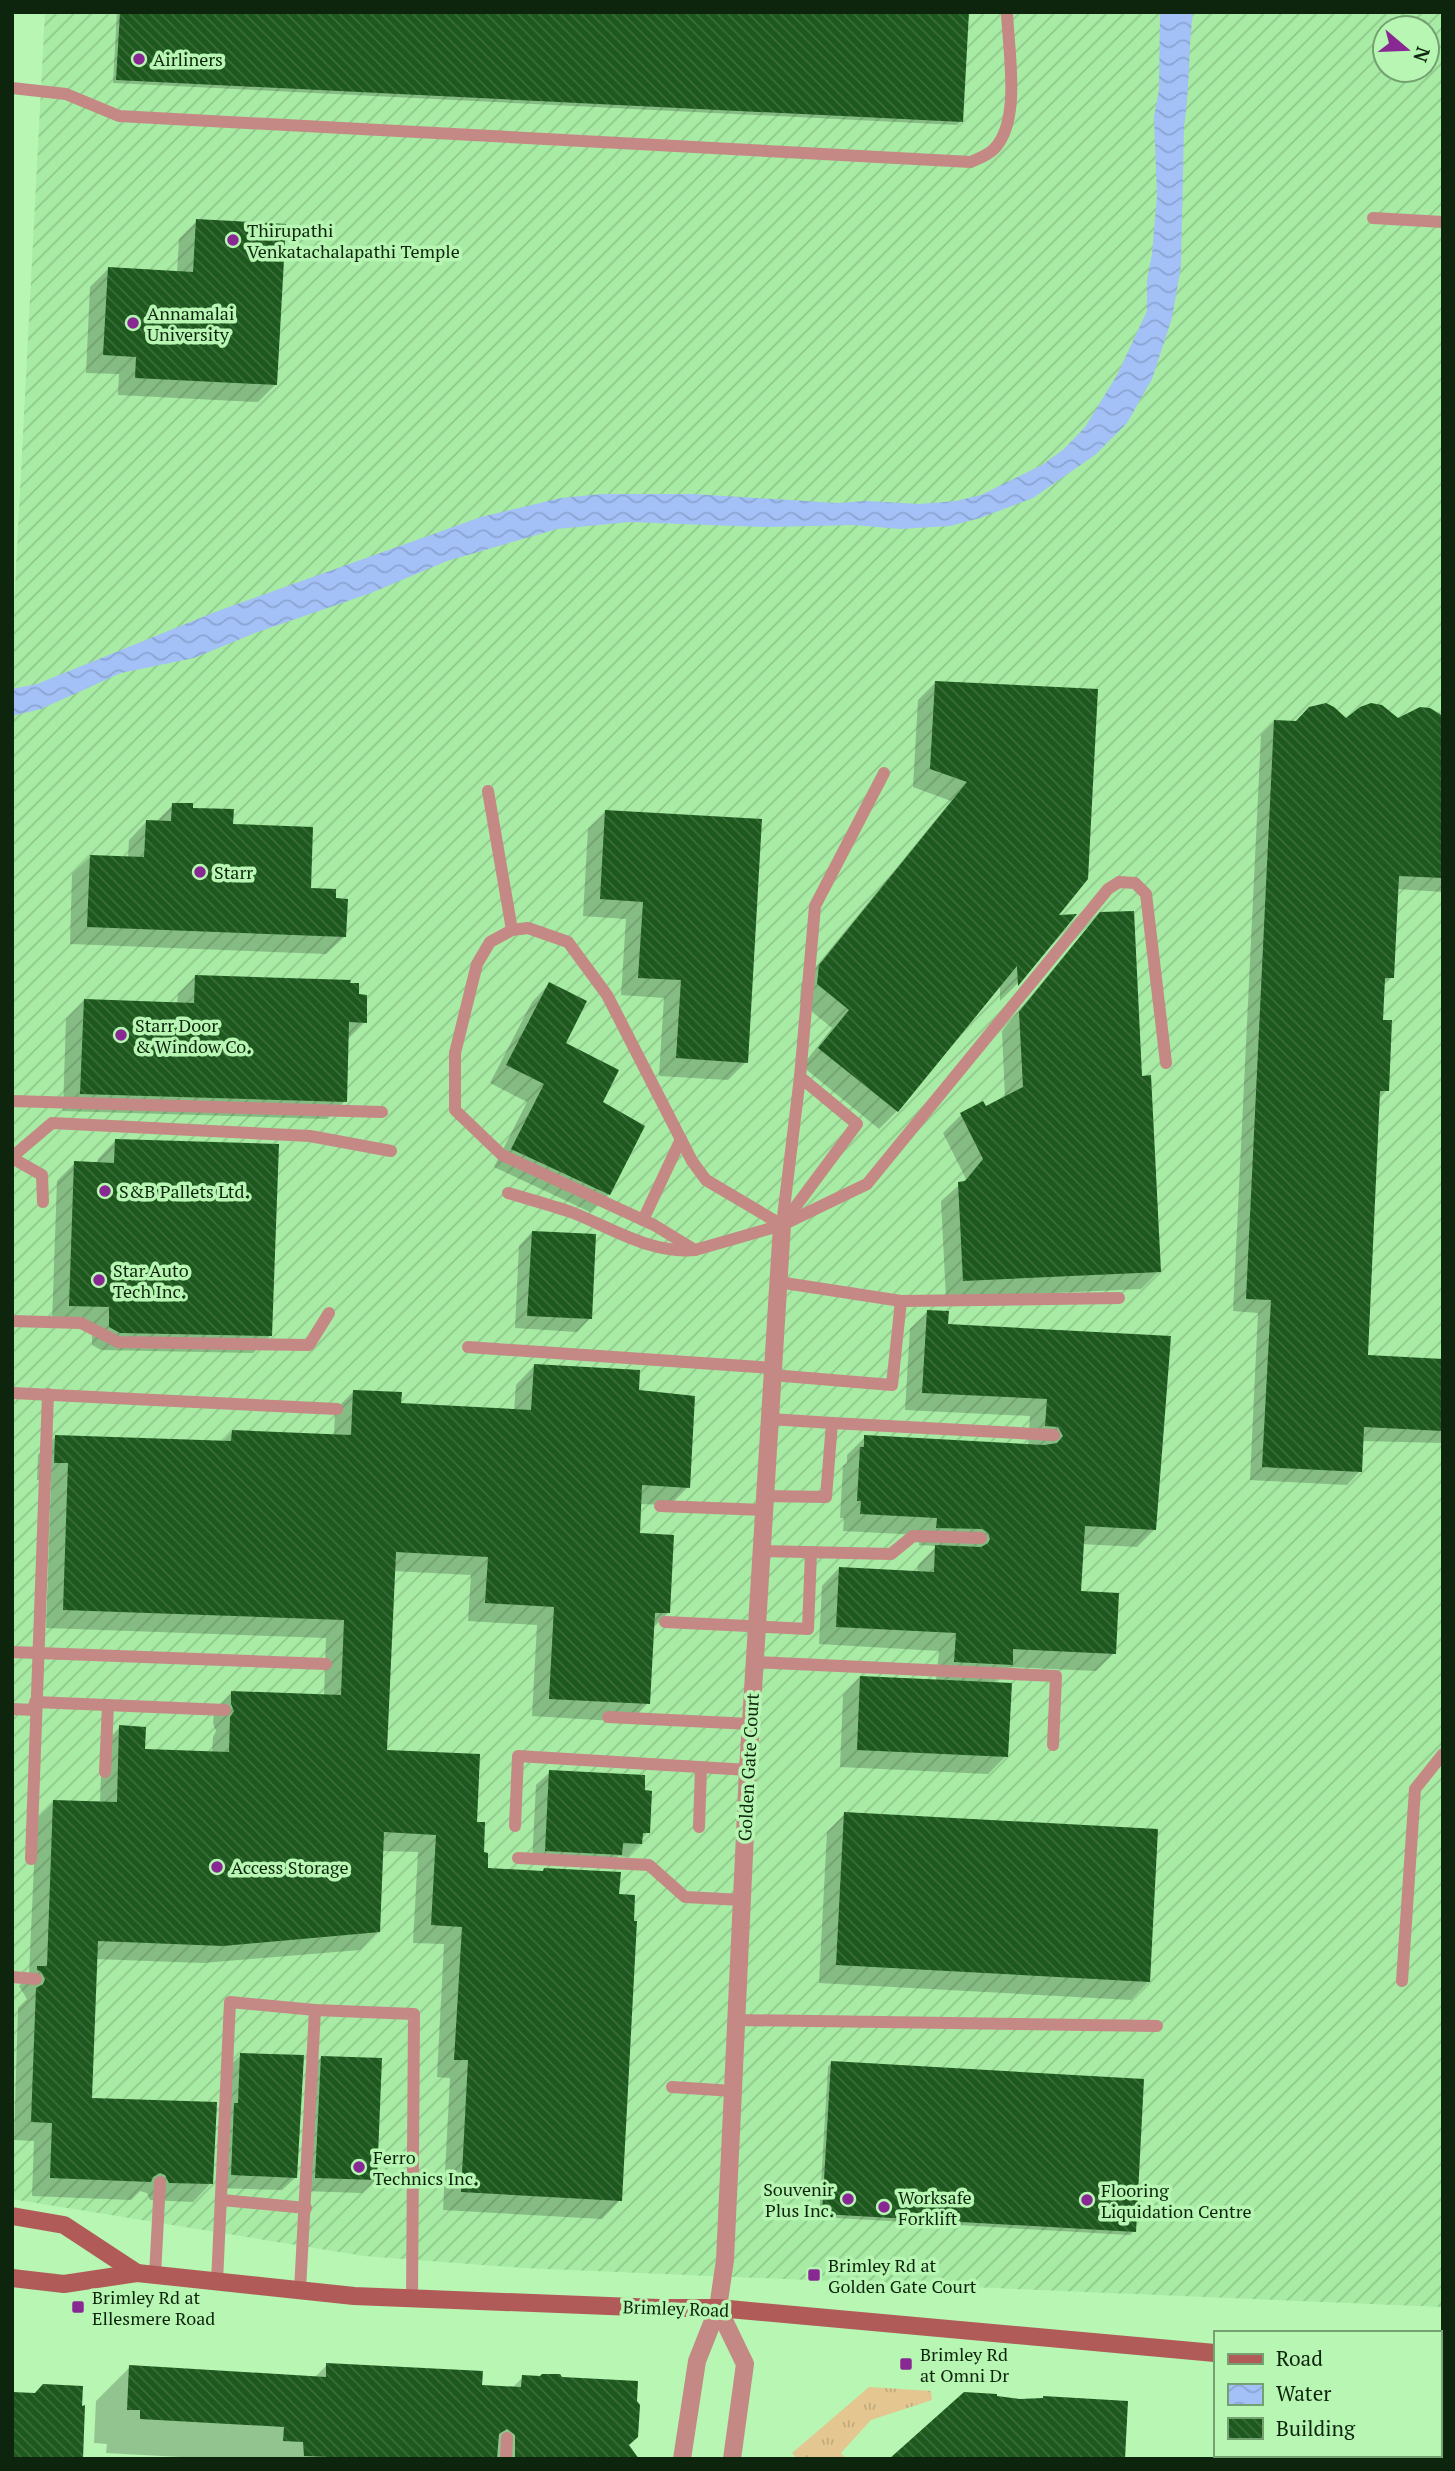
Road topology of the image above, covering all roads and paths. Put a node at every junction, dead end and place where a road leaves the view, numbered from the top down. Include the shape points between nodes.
1 (1007, 12) edge
2 (12, 88) edge
3 (1373, 218) dead end
4 (1443, 222) edge
5 (884, 773) dead end
6 (488, 791) dead end
7 (512, 930) junction
8 (1166, 1063) dead end
9 (800, 1077) junction
10 (12, 1101) edge
11 (382, 1112) dead end
12 (681, 1139) junction
13 (391, 1151) dead end
14 (12, 1157) edge
15 (508, 1193) dead end
16 (43, 1202) dead end
17 (643, 1220) junction
18 (782, 1225) junction
19 (695, 1250) junction
20 (779, 1282) junction
21 (1119, 1298) dead end
22 (901, 1301) junction
23 (329, 1313) dead end
24 (12, 1321) edge
25 (468, 1347) dead end
26 (772, 1371) junction
27 (12, 1393) edge
28 (48, 1394) junction
29 (337, 1409) dead end
30 (769, 1419) junction
31 (832, 1423) junction
32 (1054, 1434) dead end
33 (764, 1503) junction
34 (660, 1506) dead end
35 (981, 1538) dead end
36 (761, 1551) junction
37 (811, 1552) junction
38 (665, 1622) dead end
39 (757, 1626) junction
40 (12, 1652) edge
41 (38, 1653) junction
42 (754, 1662) junction
43 (326, 1664) dead end
44 (108, 1705) junction
45 (35, 1706) junction
46 (12, 1709) edge
47 (225, 1710) dead end
48 (608, 1717) dead end
49 (751, 1724) junction
50 (1053, 1745) dead end
51 (1443, 1754) edge
52 (701, 1767) junction
53 (748, 1770) junction
54 (105, 1772) dead end
55 (515, 1826) dead end
56 (699, 1827) dead end
57 (518, 1858) dead end
58 (31, 1859) dead end
59 (742, 1900) junction
60 (12, 1977) edge
61 (36, 1979) dead end
62 (1402, 1981) dead end
63 (315, 2010) junction
64 (736, 2020) junction
65 (1157, 2026) dead end
66 (672, 2087) dead end
67 (733, 2091) junction
68 (160, 2182) dead end
69 (222, 2200) junction
70 (306, 2208) junction
71 (12, 2216) edge
72 (137, 2273) junction
73 (155, 2275) junction
74 (12, 2278) edge
75 (217, 2282) junction
76 (300, 2290) junction
77 (412, 2299) junction
78 (718, 2308) junction
79 (1214, 2353) edge
80 (507, 2438) dead end
81 (506, 2459) edge
82 (682, 2459) edge
83 (732, 2459) edge

1 - 2 lane via 1008,122 995,149 971,162 119,116 66,94
3 - 4 lane
5 - 9 lane via 815,906
6 - 7 lane
7 - 12 lane via 528,928 568,942 607,995
7 - 17 lane via 490,942 477,964 455,1054 454,1110 502,1155
8 - 18 lane via 1146,894 1135,883 1119,882 1108,888 867,1184
9 - 18 lane
9 - 18 lane via 857,1124
10 - 11 lane
12 - 17 lane
12 - 18 lane via 706,1180
13 - 14 lane via 310,1136 52,1124
14 - 16 lane via 42,1175
15 - 19 lane via 569,1212 642,1244 676,1252
17 - 19 lane
18 - 19 lane
18 - 20 street, Golden Gate Court
20 - 22 lane
20 - 26 street, Golden Gate Court
21 - 22 lane
22 - 26 lane via 892,1385
23 - 24 lane via 309,1345 118,1342 81,1323
25 - 26 lane
26 - 30 street, Golden Gate Court
27 - 28 lane
28 - 29 lane
28 - 41 lane
30 - 31 lane
30 - 33 street, Golden Gate Court
31 - 32 lane
31 - 33 lane via 826,1497
33 - 34 lane
33 - 36 street, Golden Gate Court
35 - 37 lane via 913,1536 891,1554
36 - 37 lane
36 - 39 street, Golden Gate Court
37 - 39 lane via 808,1629
38 - 39 lane
39 - 42 street, Golden Gate Court
40 - 41 lane
41 - 43 lane
41 - 45 lane
42 - 49 street, Golden Gate Court
42 - 50 lane via 1056,1676
44 - 45 lane
44 - 47 lane
44 - 54 lane
45 - 46 lane
45 - 58 lane
48 - 49 lane
49 - 53 street, Golden Gate Court
51 - 62 lane via 1415,1789
52 - 53 lane
52 - 55 lane via 518,1756
52 - 56 lane
53 - 59 street, Golden Gate Court
57 - 59 lane via 649,1865 685,1897
59 - 64 street, Golden Gate Court
60 - 61 lane
63 - 69 lane via 230,2002
63 - 70 lane
63 - 77 lane via 414,2014
64 - 65 lane
64 - 67 street, Golden Gate Court
66 - 67 lane
67 - 78 street, Golden Gate Court via 725,2260
68 - 73 lane
69 - 70 lane
69 - 75 lane
70 - 76 lane
71 - 72 main road, Brimley Road via 64,2225
72 - 73 main road, Brimley Road
72 - 74 main road, Brimley Road via 64,2284
73 - 75 main road, Brimley Road
75 - 76 main road, Brimley Road
76 - 77 main road, Brimley Road
77 - 78 main road, Brimley Road
78 - 79 main road, Brimley Road
78 - 82 street, Golden Gate Court via 697,2361
78 - 83 street via 745,2364
80 - 81 lane

